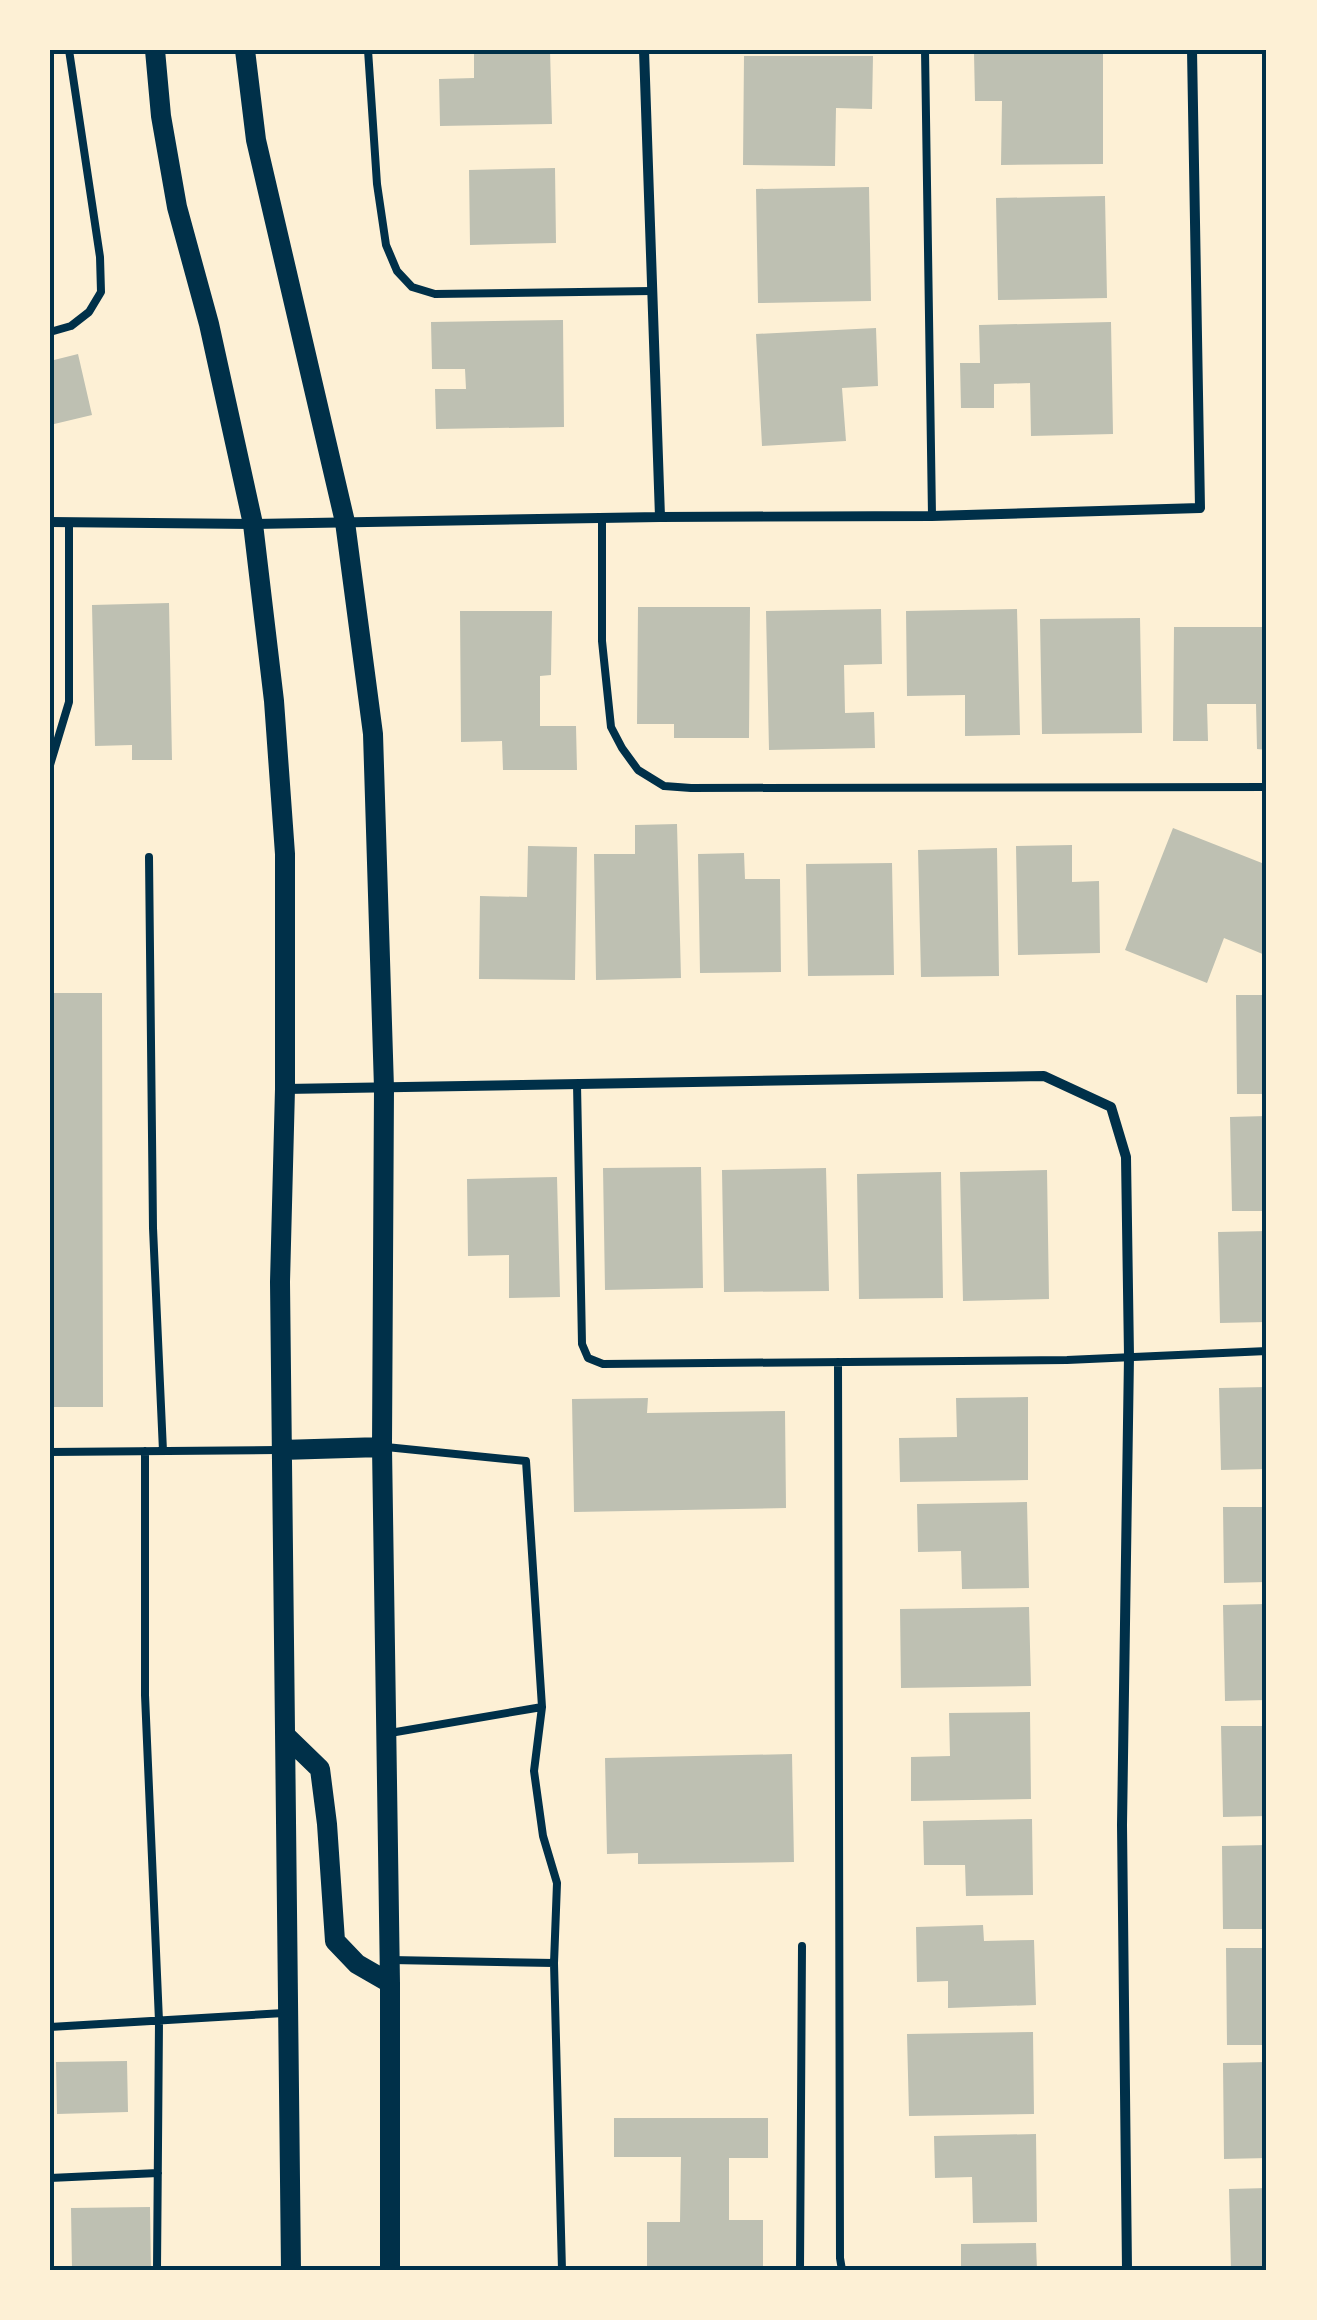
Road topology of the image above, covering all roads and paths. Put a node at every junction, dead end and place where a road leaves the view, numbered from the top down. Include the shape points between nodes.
1 (69, 50) edge
2 (154, 50) edge
3 (245, 50) edge
4 (368, 50) edge
5 (644, 50) edge
6 (926, 50) edge
7 (1192, 50) edge
8 (652, 292) junction
9 (50, 332) edge
10 (932, 516) junction
11 (660, 517) junction
12 (602, 519) junction
13 (50, 522) edge
14 (69, 522) junction
15 (345, 522) junction
16 (253, 524) junction
17 (50, 765) edge
18 (1267, 787) edge
19 (149, 858) dead end
20 (578, 1084) junction
21 (384, 1088) junction
22 (285, 1089) junction
23 (1267, 1351) edge
24 (1129, 1356) junction
25 (838, 1362) junction
26 (382, 1447) junction
27 (281, 1450) junction
28 (145, 1451) junction
29 (163, 1451) junction
30 (50, 1452) edge
31 (542, 1707) junction
32 (386, 1734) junction
33 (286, 1736) junction
34 (802, 1946) dead end
35 (390, 1960) junction
36 (554, 1963) junction
37 (390, 1983) junction
38 (288, 2013) junction
39 (160, 2021) junction
40 (50, 2028) edge
41 (158, 2173) junction
42 (50, 2178) edge
43 (157, 2270) edge
44 (291, 2270) edge
45 (390, 2270) edge
46 (562, 2270) edge
47 (800, 2270) edge
48 (842, 2270) edge
49 (1126, 2270) edge

1 - 9 lane via 101,292 89,312
2 - 16 main road via 176,207
3 - 15 main road via 256,140
4 - 8 lane via 386,245 396,271 412,287 435,294
5 - 8 street
6 - 10 lane
7 - 10 street via 1200,508
8 - 11 street
10 - 11 street
11 - 12 street
12 - 15 street
12 - 18 lane via 602,641 611,726 638,770 664,786
13 - 14 street
14 - 16 street
14 - 17 lane via 70,702
15 - 16 street
15 - 21 main road via 373,734
16 - 22 main road via 285,854
19 - 29 lane via 152,1228
20 - 21 street
20 - 24 street via 1044,1076 1111,1106 1126,1157
20 - 25 lane via 582,1344 588,1358 603,1364
21 - 22 street
21 - 26 main road
22 - 27 main road
23 - 24 lane
24 - 25 lane
24 - 49 street via 1122,1826
25 - 48 lane
26 - 27 main road
26 - 31 lane via 526,1461
26 - 32 main road
27 - 29 lane
27 - 33 main road
28 - 29 lane
28 - 30 lane
28 - 39 lane via 145,1694
31 - 32 lane
31 - 36 lane via 534,1771 556,1883
32 - 35 main road
33 - 37 main road via 320,1769 335,1941
33 - 38 main road
34 - 47 lane
35 - 36 lane
35 - 37 main road
36 - 46 lane
37 - 45 main road
38 - 39 lane
38 - 44 main road
39 - 40 lane
39 - 41 lane
41 - 42 lane
41 - 43 lane

